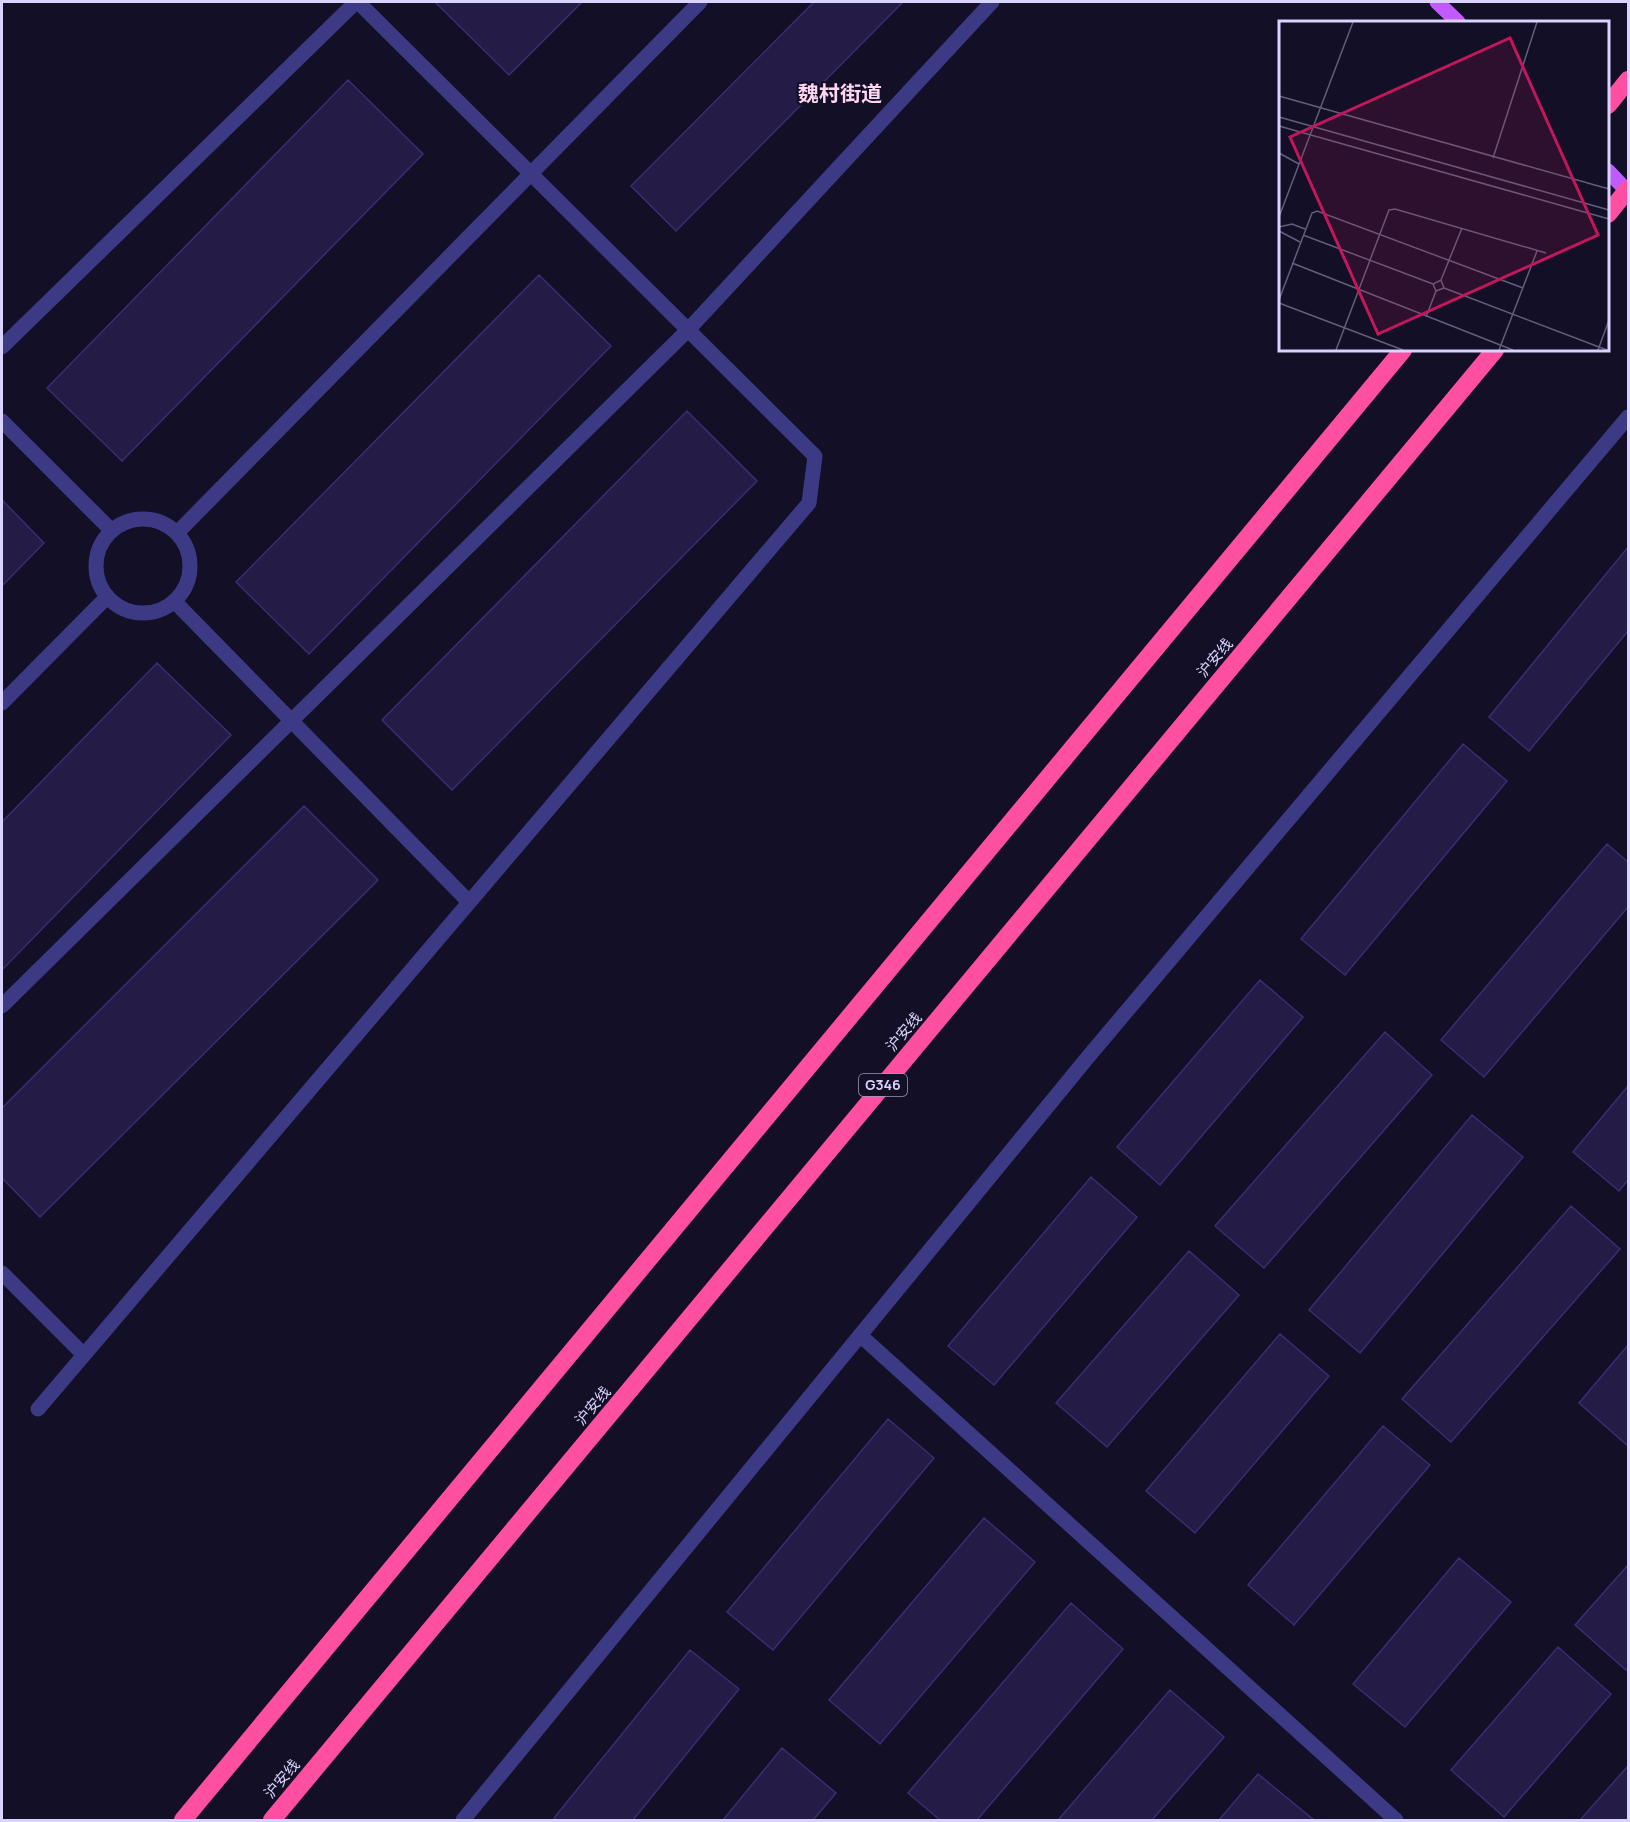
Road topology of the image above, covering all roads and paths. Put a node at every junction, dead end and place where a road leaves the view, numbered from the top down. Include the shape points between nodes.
1 (357, 2) edge
2 (700, 2) edge
3 (992, 2) edge
4 (1437, 2) edge
5 (1457, 21) edge
6 (1629, 80) edge
7 (1609, 104) edge
8 (1609, 172) edge
9 (530, 173) junction
10 (1628, 190) edge
11 (1609, 213) edge
12 (688, 330) junction
13 (2, 347) edge
14 (1402, 351) edge
15 (1494, 351) edge
16 (1629, 417) edge
17 (2, 421) edge
18 (112, 531) junction
19 (177, 533) junction
20 (107, 597) junction
21 (176, 602) junction
22 (2, 703) edge
23 (292, 721) junction
24 (469, 902) junction
25 (2, 1006) edge
26 (2, 1273) edge
27 (860, 1335) junction
28 (84, 1355) junction
29 (38, 1409) dead end
30 (183, 1821) edge
31 (272, 1821) edge
32 (463, 1821) edge
33 (1396, 1821) edge

1 - 9 street
1 - 13 street
2 - 9 street
3 - 12 street
4 - 5 main road
6 - 7 highway
8 - 10 main road
9 - 12 street
9 - 19 street
10 - 11 highway
12 - 23 street
12 - 24 street via 815,456 809,503
14 - 30 highway
15 - 31 highway, 沪安线 / G346
16 - 27 street via 1088,1057
17 - 18 street
18 - 19 street via 145,519 162,523
18 - 20 street via 101,545 96,563 98,581
19 - 21 street via 187,548 191,567 187,586
20 - 21 street via 122,609 140,614 159,612
20 - 22 street
21 - 23 street
23 - 24 street
23 - 25 street
24 - 28 street
26 - 28 street
27 - 32 street
27 - 33 street
28 - 29 street

